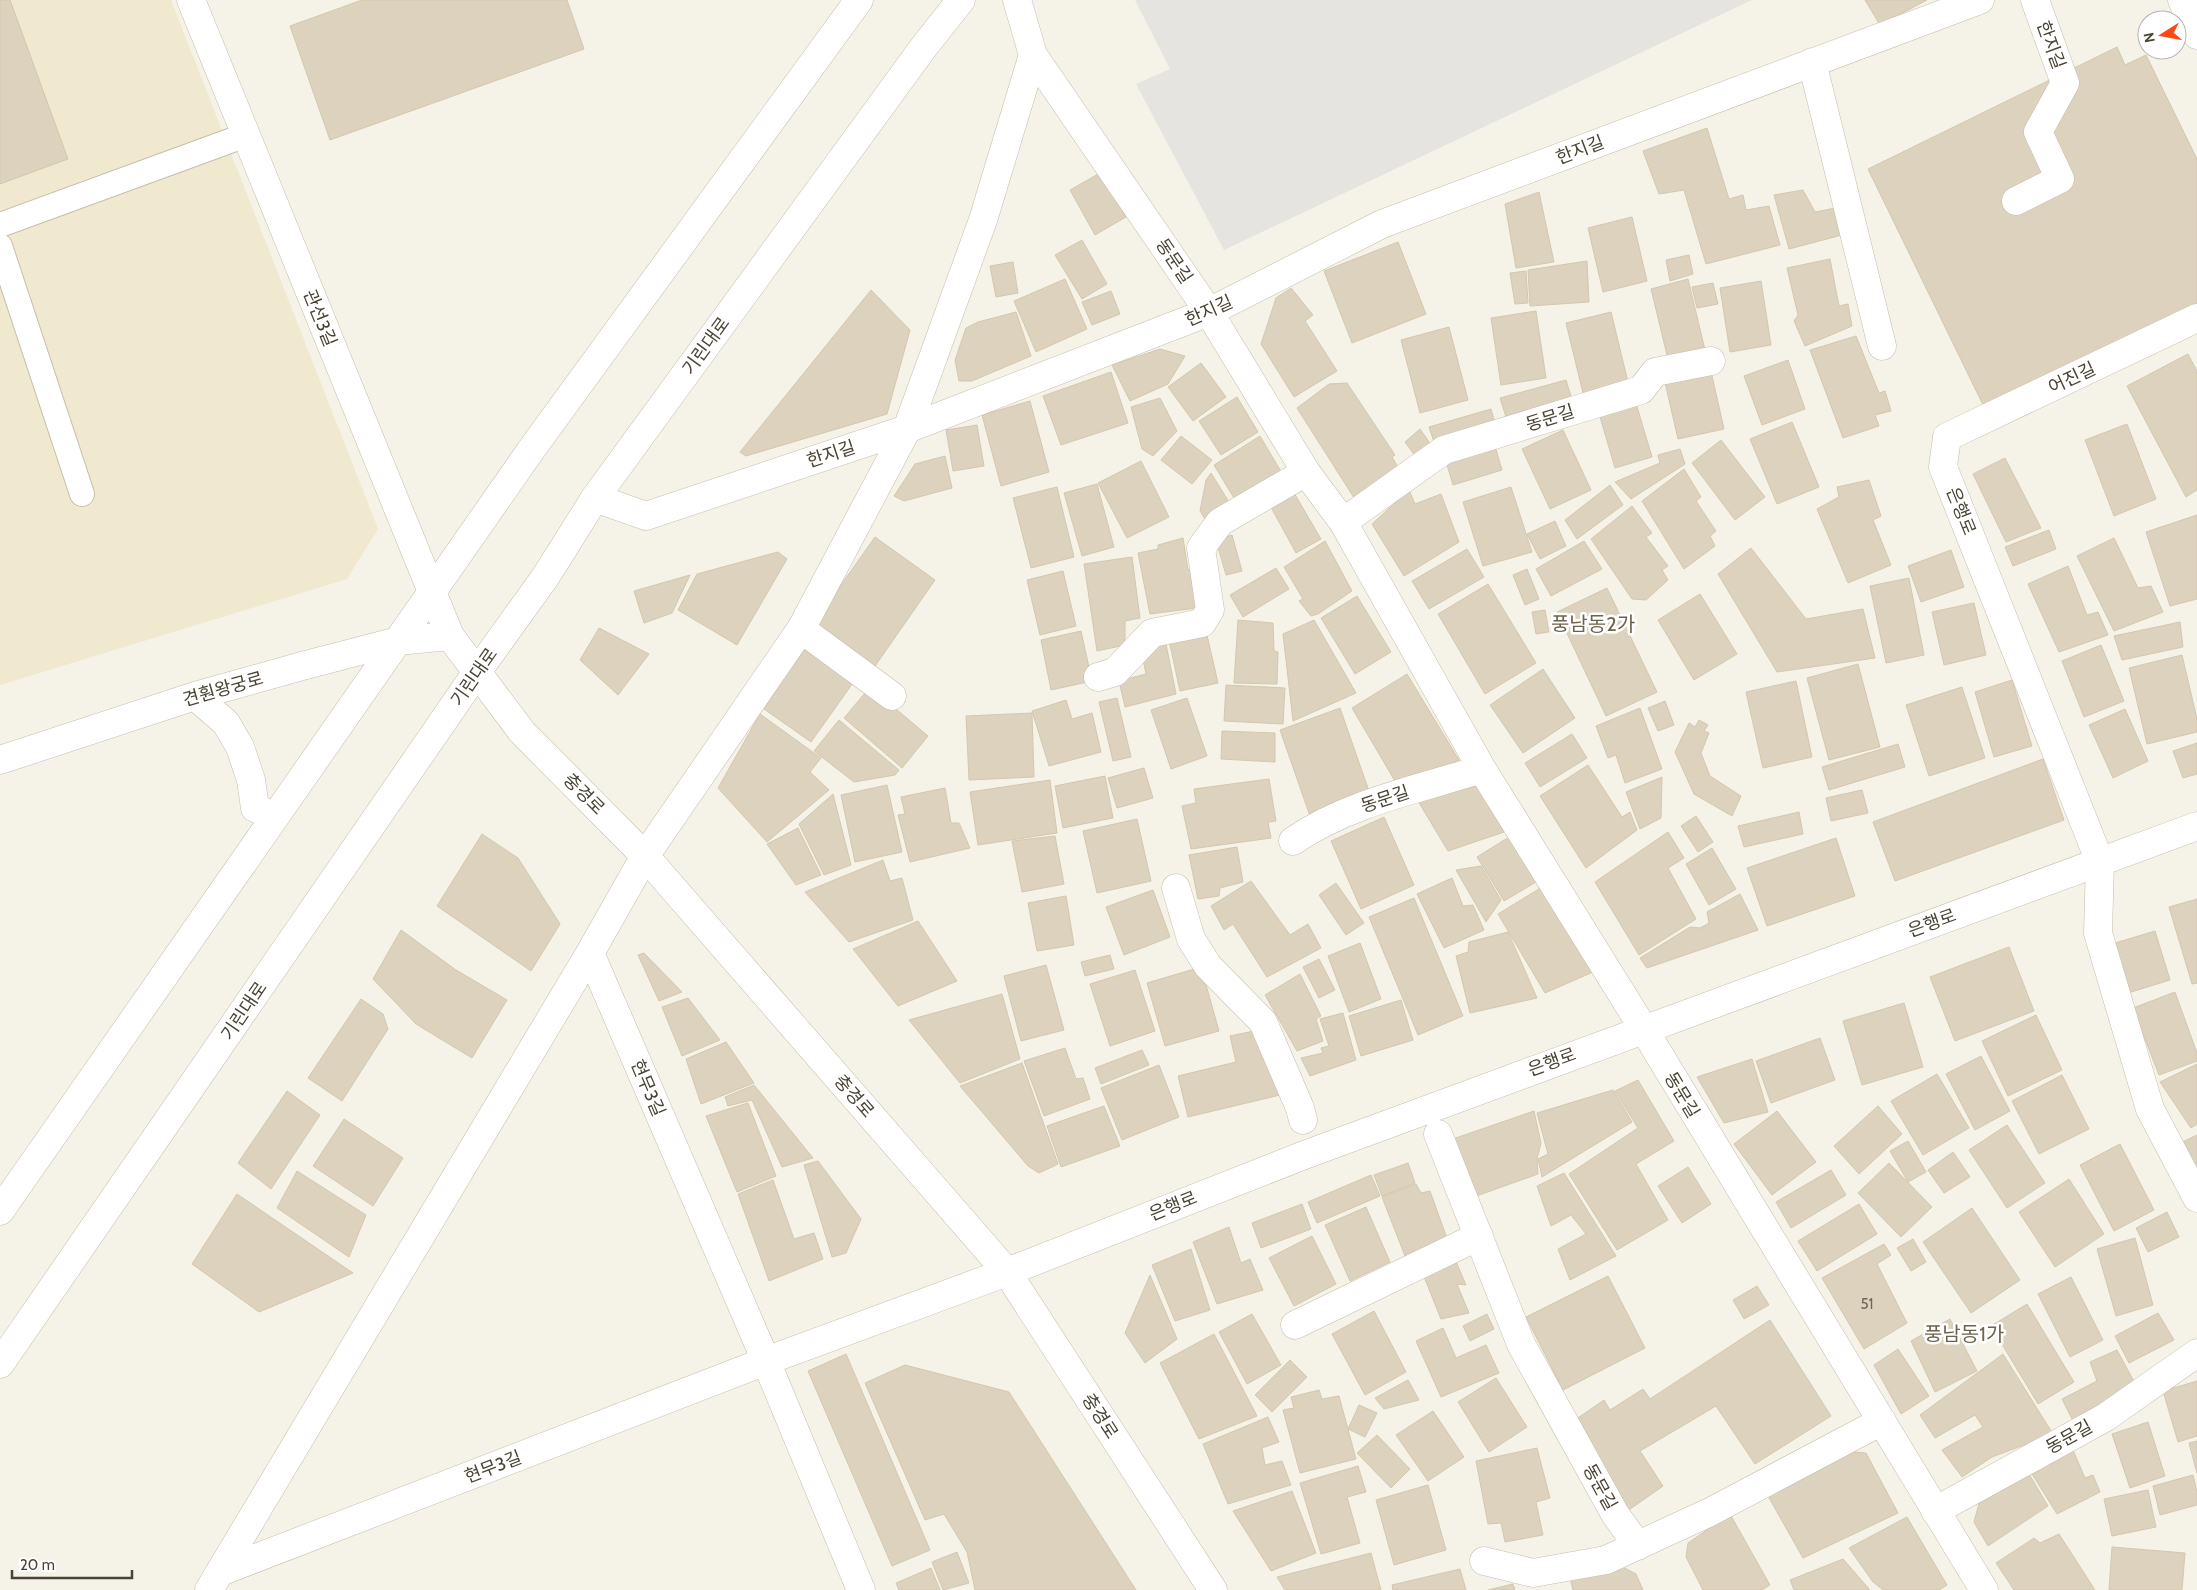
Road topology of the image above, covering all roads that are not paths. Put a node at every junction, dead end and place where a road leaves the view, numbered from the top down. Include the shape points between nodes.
1 (191, 0) edge
2 (859, 0) edge
3 (961, 0) edge
4 (1017, 0) edge
5 (1980, 0) edge
6 (2035, 0) edge
7 (2182, 0) edge
8 (2197, 35) edge
9 (1033, 55) junction
10 (1812, 62) junction
11 (246, 135) junction
12 (2016, 201) dead end
13 (0, 225) edge
14 (0, 246) edge
15 (1209, 312) junction
16 (2197, 318) edge
17 (1882, 346) dead end
18 (1711, 361) dead end
19 (907, 429) junction
20 (1947, 437) joint
21 (1306, 472) junction
22 (82, 494) dead end
23 (595, 498) junction
24 (1343, 522) junction
25 (433, 591) junction
26 (801, 629) junction
27 (450, 636) junction
28 (398, 642) junction
29 (477, 672) junction
30 (1098, 677) dead end
31 (195, 696) junction
32 (892, 696) dead end
33 (0, 760) edge
34 (1482, 769) junction
35 (273, 816) junction
36 (2197, 826) edge
37 (1293, 841) dead end
38 (646, 856) junction
39 (2100, 862) junction
40 (1176, 888) dead end
41 (590, 953) junction
42 (1643, 1028) junction
43 (1303, 1120) dead end
44 (1438, 1134) dead end
45 (2197, 1198) edge
46 (0, 1211) edge
47 (1479, 1236) junction
48 (1007, 1272) junction
49 (1295, 1325) dead end
50 (2197, 1353) edge
51 (766, 1361) junction
52 (0, 1364) edge
53 (1882, 1421) junction
54 (1935, 1511) junction
55 (1638, 1546) junction
56 (1484, 1561) dead end
57 (214, 1581) edge
58 (1536, 1581) edge
59 (861, 1590) edge
60 (1214, 1590) edge
61 (1984, 1590) edge

1 - 11 street, 관선3길
2 - 25 street via 531,450
3 - 23 street, 기린대로 via 922,48
4 - 9 street
5 - 10 street, 한지길
6 - 12 street, 한지길 via 2065,83 2038,132 2060,180
7 - 8 street
9 - 15 street, 동문길
9 - 19 street via 983,220
10 - 15 street, 한지길 via 1382,224
10 - 17 street
11 - 13 lane
11 - 25 street, 관선3길
14 - 22 lane
15 - 19 street, 한지길
15 - 21 street, 동문길
16 - 20 street, 어진길
18 - 24 street, 동문길 via 1655,372 1641,390 1444,450
19 - 23 street, 한지길 via 646,516
19 - 26 street
20 - 39 street, 은행로 via 1943,467
21 - 24 street, 동문길
21 - 30 street via 1220,522 1201,548 1210,610 1202,623 1152,633 1115,672
23 - 29 street, 기린대로 via 546,576
24 - 34 street, 동문길
25 - 27 street, 관선3길
25 - 28 street
26 - 32 street
26 - 38 street
27 - 28 street, 견훤왕궁로
27 - 29 street, 충경로
28 - 31 street, 견훤왕궁로
28 - 35 street
29 - 38 street, 충경로 via 522,732
29 - 52 street, 기린대로
31 - 33 street, 견훤왕궁로
31 - 35 street via 226,723 243,755 256,808
34 - 37 street, 동문길 via 1361,807 1314,826
34 - 42 street, 동문길
35 - 46 street via 133,1023
36 - 39 street, 은행로
38 - 41 street
38 - 48 street, 충경로
39 - 42 street, 은행로
39 - 45 street, 은행로 via 2098,933 2150,1109
40 - 43 street via 1191,939 1208,966 1263,1022
41 - 51 street, 현무3길
41 - 57 street
42 - 48 street, 은행로 via 1307,1154
42 - 53 street, 동문길
44 - 47 street, 동문길
47 - 49 street
47 - 55 street, 동문길 via 1521,1344 1615,1514
48 - 51 street, 현무3길
48 - 60 street, 충경로
50 - 54 street, 동문길 via 2106,1418
51 - 57 street, 현무3길
51 - 59 street, 현무3길
53 - 54 street, 동문길
53 - 55 street via 1710,1512
54 - 61 street, 동문길
55 - 58 street via 1606,1560
56 - 58 street

